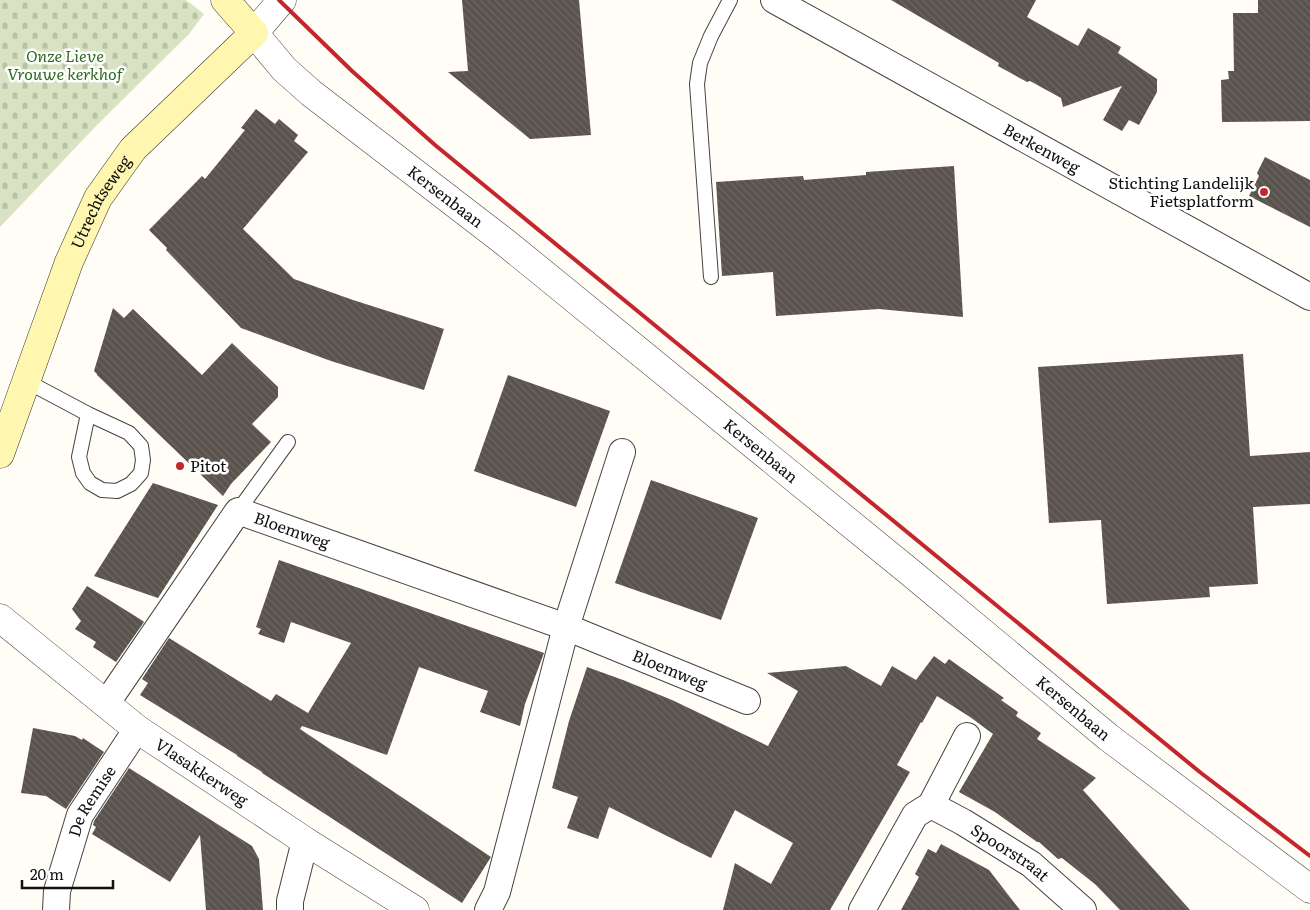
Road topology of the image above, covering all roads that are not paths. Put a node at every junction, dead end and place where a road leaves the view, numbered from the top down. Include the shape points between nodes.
1 (225, 0) edge
2 (282, 0) edge
3 (730, 0) edge
4 (774, 0) edge
5 (254, 33) junction
6 (711, 277) dead end
7 (1310, 297) edge
8 (26, 381) junction
9 (88, 414) junction
10 (288, 442) dead end
11 (622, 452) dead end
12 (0, 454) edge
13 (238, 511) junction
14 (0, 618) edge
15 (566, 627) junction
16 (747, 701) dead end
17 (106, 704) junction
18 (137, 729) junction
19 (966, 736) dead end
20 (931, 805) junction
21 (306, 841) junction
22 (1310, 889) edge
23 (866, 903) edge
24 (56, 910) edge
25 (290, 910) edge
26 (415, 910) edge
27 (488, 910) edge
28 (1083, 910) edge

1 - 5 main road, Kersenbaan
2 - 5 street, Utrechtseweg
3 - 6 lane via 700,63 697,84
4 - 7 street, Berkenweg
5 - 8 main road, Utrechtseweg via 133,149 98,198 68,262
5 - 22 street, Kersenbaan via 284,69 310,93 514,250 1108,737
8 - 9 lane
8 - 12 main road, Utrechtseweg
9 - 9 lane via 79,457 83,473 90,483 102,490 117,490 131,484 141,473 141,446 129,433
10 - 13 lane
11 - 15 street
13 - 15 street, Bloemweg
13 - 17 street, Bloemweg
14 - 17 street, Vlasakkerweg
15 - 16 street, Bloemweg
15 - 27 street via 496,892
17 - 18 street, Vlasakkerweg
18 - 21 street, Vlasakkerweg
18 - 24 street, De Remise via 80,815 57,891
19 - 20 street
20 - 23 street via 915,815
20 - 28 street, Spoorstraat via 1031,864
21 - 25 street
21 - 26 street, Vlasakkerweg

